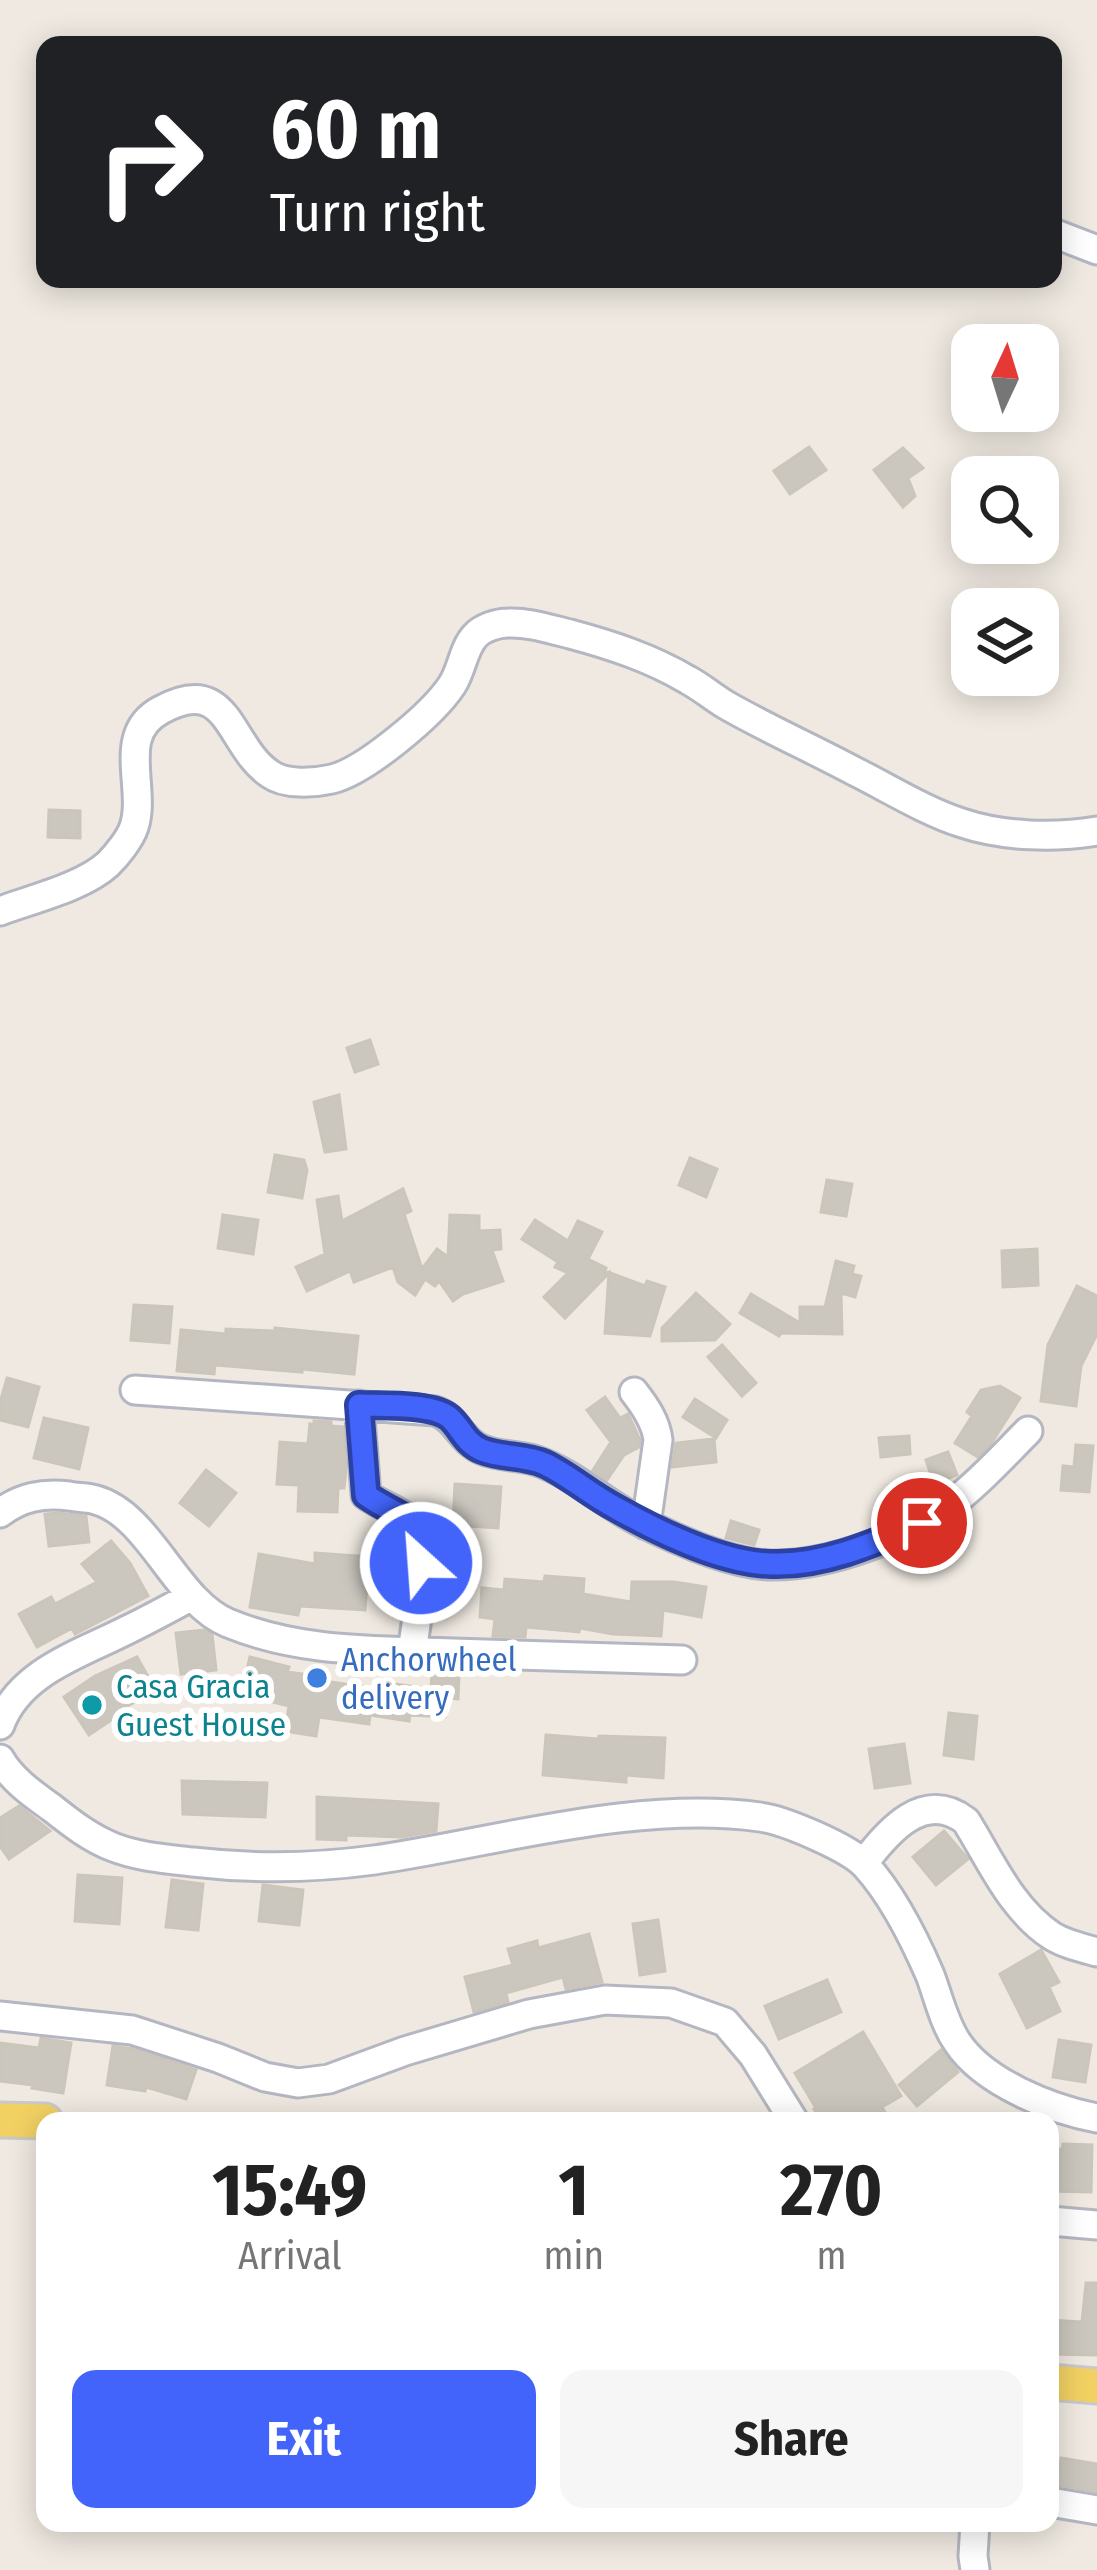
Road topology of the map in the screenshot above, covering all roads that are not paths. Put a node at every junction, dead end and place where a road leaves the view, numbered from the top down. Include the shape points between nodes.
1 (1062, 236) edge
2 (1097, 250) edge
3 (1097, 831) edge
4 (0, 911) edge
5 (135, 1390) dead end
6 (634, 1392) dead end
7 (359, 1405) junction
8 (1028, 1431) dead end
9 (0, 1513) edge
10 (646, 1525) junction
11 (192, 1596) junction
12 (412, 1652) junction
13 (682, 1660) dead end
14 (0, 1725) edge
15 (0, 1759) edge
16 (864, 1863) junction
17 (1097, 1952) edge
18 (0, 2016) edge
19 (788, 2112) edge
20 (1097, 2118) edge
21 (0, 2120) edge
22 (36, 2121) edge
23 (1059, 2222) edge
24 (1097, 2225) edge
25 (1059, 2383) edge
26 (1097, 2386) edge
27 (1059, 2504) edge
28 (1097, 2510) edge
29 (975, 2532) edge
30 (975, 2570) edge

1 - 2 street
3 - 4 street via 1063,837 963,824 622,648 500,622 476,633 456,681 409,728 358,769 329,779 273,777 212,702 158,711 136,739 137,806 123,845 91,875
5 - 7 street
6 - 10 street via 658,1440
7 - 10 street via 444,1414 471,1444 539,1462
7 - 12 street via 366,1495 413,1523 420,1542
8 - 10 street via 922,1523 822,1558 746,1562
9 - 11 street via 29,1497 99,1500 129,1520
11 - 12 street via 222,1621 294,1645
11 - 14 street via 57,1664 26,1686
12 - 13 street
15 - 16 street via 39,1798 114,1848 218,1865 371,1860 538,1829 681,1814 763,1817
16 - 17 street via 910,1816 955,1812 1033,1921 1055,1939
16 - 20 street via 912,1934 956,2041 979,2067 1065,2112
18 - 19 street via 133,2030 298,2083 529,2014 605,2000 671,2003 725,2022
21 - 22 main road
23 - 24 street
25 - 26 main road
27 - 28 street
29 - 30 street

